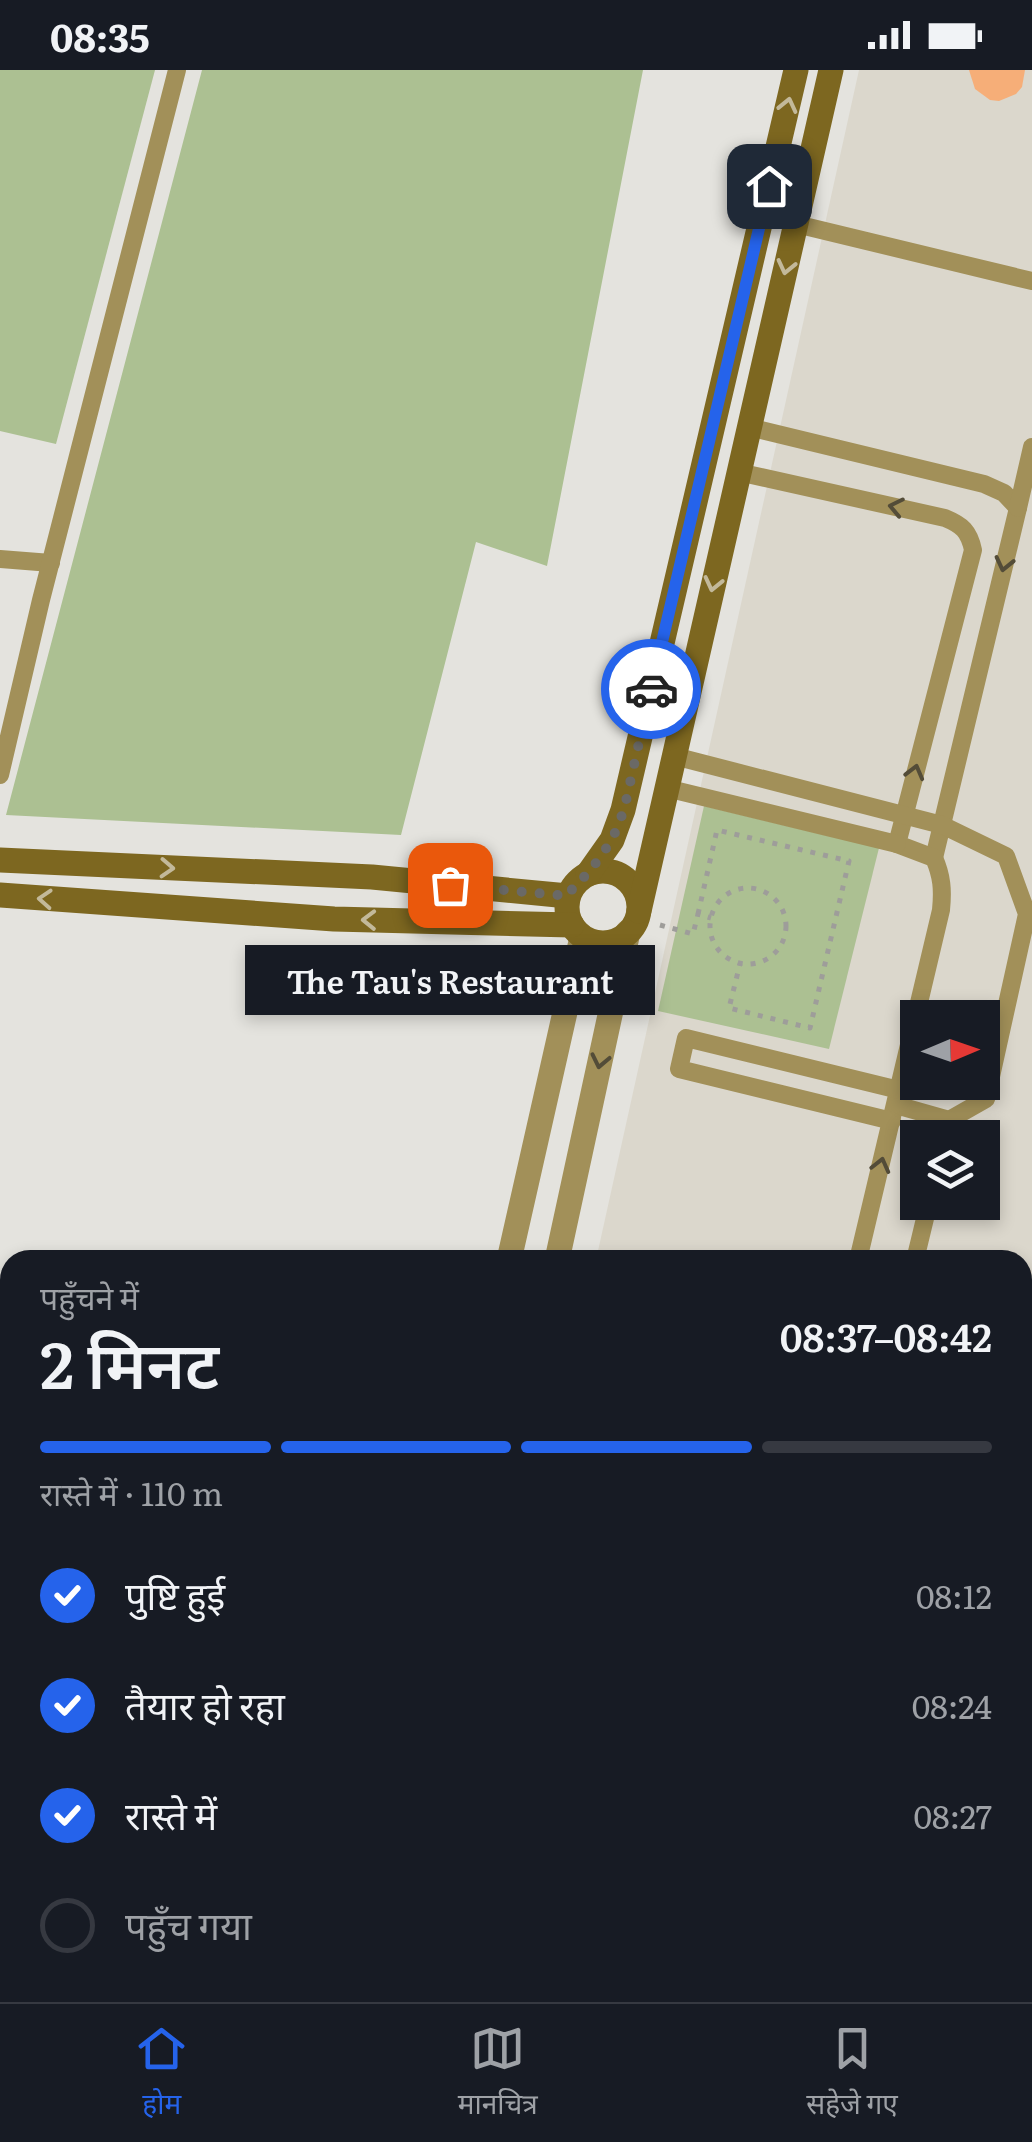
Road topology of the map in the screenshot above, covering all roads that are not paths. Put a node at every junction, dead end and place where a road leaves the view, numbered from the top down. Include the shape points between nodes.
1 (177, 70) edge
2 (796, 70) edge
3 (832, 70) edge
4 (796, 224) junction
5 (1032, 281) edge
6 (749, 427) junction
7 (1032, 447) edge
8 (738, 472) junction
9 (1018, 508) junction
10 (0, 560) edge
11 (51, 562) junction
12 (674, 756) junction
13 (0, 775) edge
14 (666, 788) junction
15 (904, 815) junction
16 (942, 825) junction
17 (897, 844) junction
18 (934, 858) junction
19 (0, 860) edge
20 (588, 874) junction
21 (0, 896) edge
22 (568, 896) junction
23 (635, 920) junction
24 (576, 931) junction
25 (896, 1105) junction
26 (928, 1120) edge
27 (959, 1120) edge
28 (925, 1220) edge
29 (511, 1250) edge
30 (560, 1250) edge
31 (860, 1250) edge
32 (917, 1250) edge

1 - 11 lane
20 -> 2 main road via 624,810
3 - 4 main road
4 - 5 lane
4 -> 6 main road
6 - 8 main road
6 - 9 lane via 984,484
7 - 9 lane
8 -> 12 main road
15 -> 8 lane via 969,566 970,537 944,518
9 -> 16 lane
10 - 11 lane
11 - 13 lane
12 - 14 main road
12 - 15 lane
14 - 17 lane
14 - 23 main road
15 - 16 lane
15 - 17 lane
16 - 18 lane
16 - 27 lane via 1006,856 1027,914 986,1099
17 - 18 lane
18 - 25 lane via 942,910
19 -> 22 main road via 372,878
20 - 22 main road
20 - 23 main road via 603,870 630,882 637,896
24 -> 21 main road
22 - 24 main road via 566,911
23 - 24 main road via 610,942
23 -> 30 street
24 - 29 street
25 - 25 lane via 686,1038 679,1069
25 - 26 lane
31 -> 25 lane
28 - 32 lane

